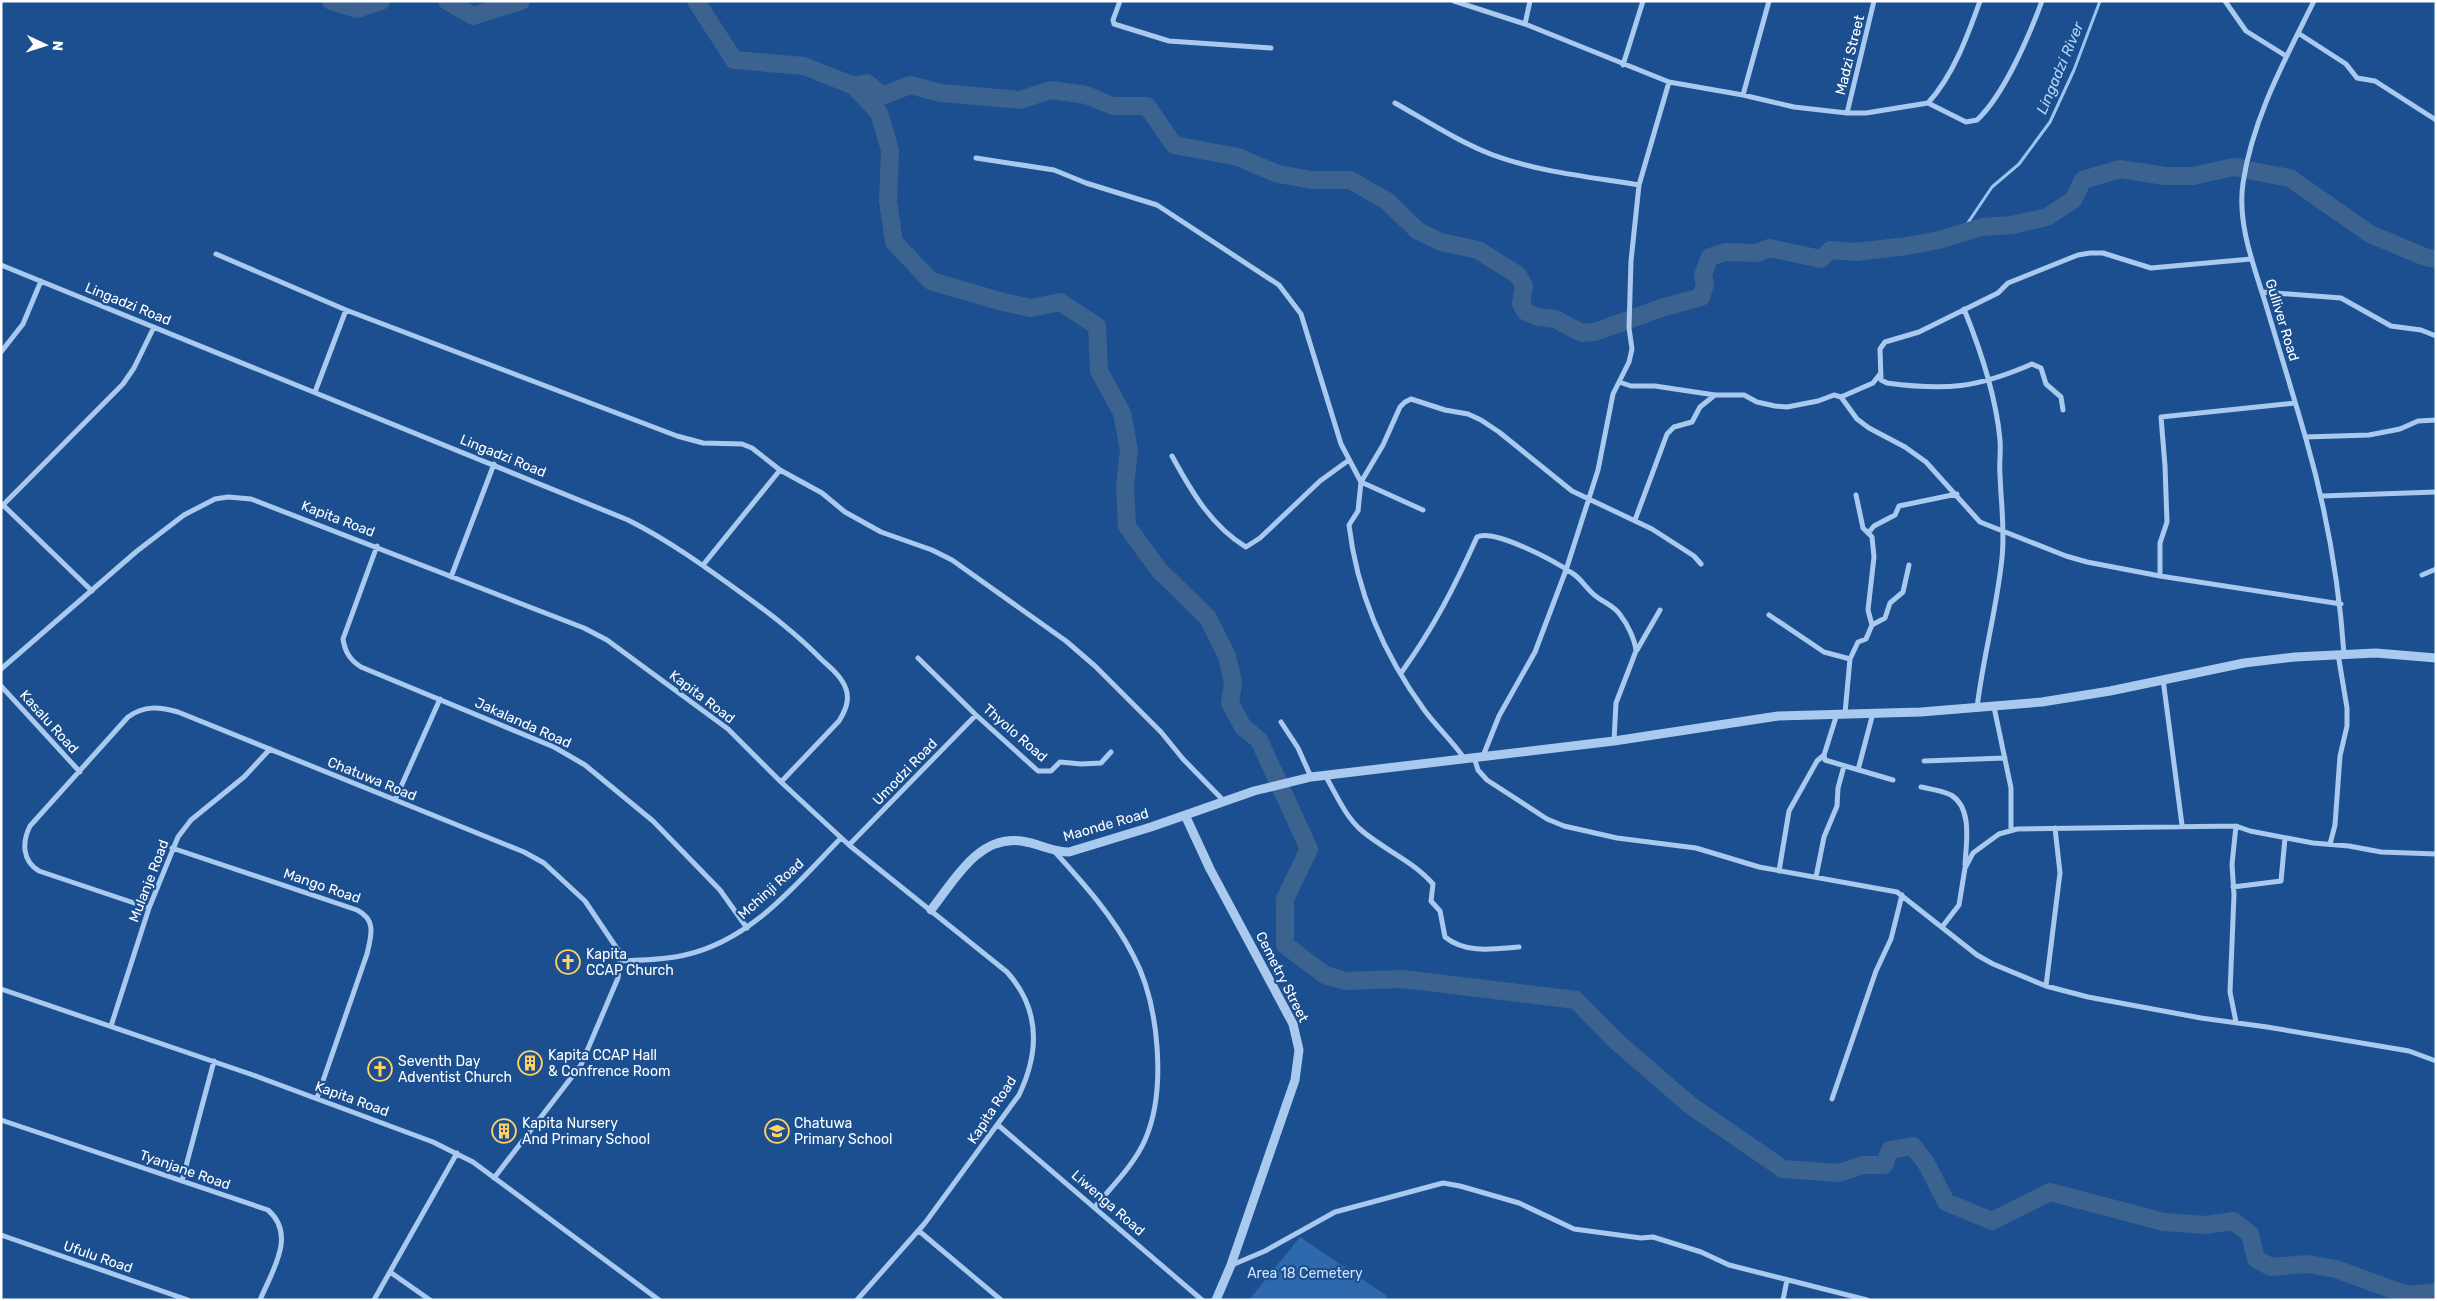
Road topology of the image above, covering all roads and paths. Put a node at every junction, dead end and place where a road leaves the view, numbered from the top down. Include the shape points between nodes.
1 (1120, 1) edge
2 (1454, 1) edge
3 (1530, 1) edge
4 (1643, 1) edge
5 (1769, 1) edge
6 (1874, 1) edge
7 (1980, 1) edge
8 (2042, 1) edge
9 (2225, 1) edge
10 (2314, 1) edge
11 (1525, 24) junction
12 (2298, 33) junction
13 (1271, 48) dead end
14 (2286, 56) junction
15 (1623, 65) junction
16 (1669, 82) junction
17 (1743, 95) junction
18 (1395, 103) dead end
19 (1928, 103) junction
20 (1847, 113) junction
21 (2436, 120) edge
22 (976, 158) dead end
23 (1639, 185) junction
24 (216, 254) dead end
25 (2251, 259) junction
26 (1, 265) edge
27 (41, 281) junction
28 (2262, 292) junction
29 (1964, 309) junction
30 (346, 310) junction
31 (154, 326) junction
32 (2436, 336) edge
33 (1, 352) edge
34 (1880, 373) junction
35 (1990, 380) junction
36 (1619, 382) junction
37 (315, 392) junction
38 (1715, 395) junction
39 (1841, 397) junction
40 (2295, 402) junction
41 (2063, 410) dead end
42 (2436, 420) edge
43 (2305, 437) junction
44 (1172, 456) dead end
45 (1349, 460) junction
46 (494, 464) junction
47 (780, 470) junction
48 (1361, 482) junction
49 (2436, 492) edge
50 (1956, 494) junction
51 (1856, 496) dead end
52 (2322, 496) junction
53 (1588, 500) junction
54 (2, 506) edge
55 (1423, 510) dead end
56 (1635, 520) junction
57 (2004, 530) junction
58 (1869, 532) junction
59 (377, 546) junction
60 (1701, 564) dead end
61 (703, 565) junction
62 (1909, 565) dead end
63 (2436, 569) edge
64 (1566, 570) junction
65 (2422, 575) dead end
66 (2160, 576) junction
67 (452, 577) junction
68 (92, 591) junction
69 (2340, 604) junction
70 (1660, 610) dead end
71 (1769, 615) dead end
72 (1872, 625) junction
73 (1636, 651) junction
74 (2341, 654) junction
75 (918, 658) dead end
76 (2436, 658) edge
77 (1850, 659) junction
78 (1, 669) edge
79 (1401, 673) junction
80 (2163, 679) junction
81 (1, 686) edge
82 (440, 699) junction
83 (1994, 707) junction
84 (1977, 708) junction
85 (1841, 713) junction
86 (1873, 713) junction
87 (976, 715) junction
88 (1281, 722) dead end
89 (1614, 741) junction
90 (270, 749) junction
91 (1111, 752) dead end
92 (1824, 755) junction
93 (1478, 756) junction
94 (1464, 758) junction
95 (2005, 758) junction
96 (1924, 761) dead end
97 (1844, 766) junction
98 (1858, 770) junction
99 (80, 772) junction
100 (1325, 776) junction
101 (1311, 777) junction
102 (1893, 780) dead end
103 (781, 782) junction
104 (1921, 787) dead end
105 (395, 800) junction
106 (1224, 802) junction
107 (1185, 816) junction
108 (2182, 825) junction
109 (2236, 826) junction
110 (2055, 828) junction
111 (2011, 830) junction
112 (841, 838) junction
113 (2285, 838) junction
114 (2330, 844) junction
115 (849, 845) junction
116 (172, 848) junction
117 (1055, 852) junction
118 (2436, 854) edge
119 (1965, 868) junction
120 (1778, 871) junction
121 (1816, 877) junction
122 (2233, 887) junction
123 (1902, 895) junction
124 (148, 908) junction
125 (931, 910) junction
126 (1942, 927) junction
127 (747, 928) junction
128 (1519, 947) dead end
129 (620, 961) junction
130 (2046, 986) junction
131 (1, 989) edge
132 (2236, 1022) junction
133 (111, 1026) junction
134 (214, 1061) junction
135 (2436, 1061) edge
136 (316, 1098) junction
137 (1832, 1099) dead end
138 (1, 1120) edge
139 (998, 1125) junction
140 (457, 1153) junction
141 (494, 1178) junction
142 (182, 1181) junction
143 (1095, 1207) junction
144 (918, 1231) junction
145 (1, 1235) edge
146 (1231, 1265) junction
147 (390, 1272) junction
148 (1787, 1280) junction
149 (188, 1300) edge
150 (260, 1300) edge
151 (374, 1300) edge
152 (430, 1300) edge
153 (659, 1300) edge
154 (857, 1300) edge
155 (1001, 1300) edge
156 (1202, 1300) edge
157 (1216, 1300) edge
158 (1783, 1300) edge
159 (1867, 1300) edge

1 - 13 street via 1112,20 1114,24 1148,36
2 - 11 street
3 - 11 street
4 - 15 street
5 - 17 street
6 - 20 street, Madzi Street
7 - 19 street via 1961,48 1940,88
8 - 19 street via 2024,46 1993,101 1977,120 1966,122
9 - 14 street via 2246,31
10 - 12 street, Gulliver Road
11 - 15 street
12 - 14 street, Gulliver Road
12 - 21 street via 2346,64 2357,78 2375,81
14 - 25 street, Gulliver Road via 2258,122 2243,184 2243,215
15 - 16 street
16 - 17 street
16 - 23 street
17 - 20 street via 1794,107
18 - 23 street via 1494,155 1548,169
19 - 20 street
22 - 45 street via 1048,168 1157,205 1279,284 1301,314 1341,444
23 - 36 street via 1631,261 1631,356
24 - 30 street
25 - 28 street, Gulliver Road
25 - 29 street via 2151,268 2090,252 2008,283 1998,293
26 - 27 street, Lingadzi Road
27 - 31 street, Lingadzi Road
27 - 33 street via 24,324
28 - 32 street via 2341,298 2390,326 2421,330
28 - 40 street, Gulliver Road
29 - 34 street via 1920,332 1882,344
29 - 35 street
30 - 37 street
30 - 47 street via 677,436 703,443 742,444
31 - 37 street, Lingadzi Road
31 - 54 street via 123,384
34 - 35 street via 1881,380 1887,383 1934,388 1964,387
34 - 39 street via 1873,383
35 - 41 street via 2032,364 2041,368 2046,384 2061,397
35 - 57 street via 2000,441
36 - 38 street
36 - 53 street via 1613,394 1601,456
37 - 46 street, Lingadzi Road
38 - 39 street via 1744,394 1757,402 1787,407 1834,395
38 - 56 street via 1700,407 1692,422 1674,427 1667,434
39 - 50 street via 1858,419 1919,457
40 - 43 street, Gulliver Road
40 - 66 street via 2161,417 2167,522 2160,543
42 - 43 street via 2418,421 2400,429 2369,435
43 - 52 street, Gulliver Road
44 - 45 street via 1195,496 1217,525 1246,547 1260,538 1320,480
45 - 48 street
46 - 61 street, Lingadzi Road via 628,520
46 - 67 street
47 - 61 street
47 - 106 street via 881,532 952,560 1066,641 1125,695
48 - 53 street via 1400,407 1412,399 1481,420 1512,441 1563,485
48 - 55 street
48 - 79 street via 1358,511 1350,525 1353,558 1378,631
49 - 52 street
50 - 57 street via 1980,522
50 - 58 street via 1899,506 1895,514
51 - 58 street via 1863,528
52 - 69 street, Gulliver Road
53 - 56 street
53 - 64 street
54 - 68 street
56 - 60 street via 1694,556
57 - 66 street via 2073,559
57 - 84 street
58 - 72 street via 1874,557 1868,610
59 - 67 street, Kapita Road
59 - 68 street, Kapita Road via 251,499 228,496 200,505 184,515
59 - 82 street, Jakalanda Road via 345,630 344,648 361,667
61 - 103 street, Lingadzi Road via 802,640 846,688 848,699 839,721
62 - 72 street via 1903,592 1890,603 1886,618
63 - 65 street
64 - 73 street via 1621,615 1636,644
64 - 79 street via 1517,544 1489,535 1477,537 1445,606
64 - 93 street via 1532,658
66 - 69 street
67 - 103 street, Kapita Road via 607,640 722,725
68 - 78 street, Kapita Road
69 - 74 street, Gulliver Road
70 - 73 street
71 - 77 street via 1824,652
72 - 77 street via 1866,639 1858,642
73 - 89 street via 1616,703
74 - 76 street, Maonde Road via 2394,653
74 - 80 street, Maonde Road via 2244,664
74 - 114 street, Gulliver Road via 2347,721
75 - 87 street, Thyolo Road
77 - 85 street
79 - 94 street via 1426,711
80 - 83 street, Maonde Road via 2076,698
80 - 108 street
81 - 99 street, Kasalu Road
82 - 105 street
82 - 127 street, Jakalanda Road via 554,747 585,765 653,821 720,890
83 - 84 street, Maonde Road
83 - 95 street
84 - 86 street, Maonde Road
85 - 86 street, Maonde Road
85 - 89 street, Maonde Road via 1778,716
85 - 92 street
86 - 98 street
87 - 91 street, Thyolo Road via 1038,771 1051,771 1060,762 1101,763
87 - 115 street, Umodzi Road
88 - 101 street
89 - 93 street, Maonde Road
90 - 99 street, Chatuwa Road via 178,712 148,708 134,712
90 - 105 street, Chatuwa Road
90 - 116 street, Mulanje Road via 244,777 191,820
92 - 97 street via 1827,762
92 - 120 street via 1817,761 1789,811
93 - 94 street, Maonde Road
93 - 120 street via 1478,770 1487,780 1547,819 1564,826 1617,838 1706,850 1736,862
94 - 100 street, Maonde Road
95 - 96 street
95 - 111 street via 2012,788
97 - 98 street
97 - 121 street via 1837,806 1824,837
98 - 102 street
99 - 124 street, Chatuwa Road via 30,826 25,842 27,859 39,871
100 - 101 street, Maonde Road
100 - 128 street via 1345,812 1360,830 1397,854 1433,884 1431,901 1440,911 1445,937 1469,948
101 - 106 street, Maonde Road
103 - 112 street, Kapita Road
104 - 119 street via 1951,795 1960,805 1966,824
105 - 129 street, Chatuwa Road via 544,863 585,901 618,950
106 - 107 street, Maonde Road
107 - 117 street, Maonde Road via 1069,852
107 - 146 street, Cemetry Street via 1293,1024 1299,1050 1295,1080
108 - 109 street
108 - 110 street
109 - 113 street
109 - 122 street
110 - 111 street
110 - 130 street via 2060,873
111 - 119 street via 1980,847
112 - 115 street, Kapita Road
112 - 127 street, Mchinji Road
113 - 114 street
113 - 122 street via 2281,881
114 - 118 street via 2381,852
115 - 125 street, Kapita Road
116 - 124 street, Mulanje Road
116 - 136 street, Mango Road via 357,910 371,922 372,935 367,954
117 - 125 street, Maonde Road via 1016,840 986,846
117 - 143 street via 1110,917 1134,957 1149,1003 1159,1063 1154,1115 1145,1140 1137,1155
119 - 126 street via 1959,905
120 - 121 street
121 - 123 street via 1891,890
122 - 132 street via 2230,992
123 - 126 street
123 - 137 street via 1891,939 1876,971
124 - 133 street, Mulanje Road
125 - 139 street, Kapita Road via 1007,972 1028,1003 1034,1038 1029,1071 1019,1095
126 - 130 street via 1977,955
127 - 129 street, Mchinji Road via 687,954
129 - 141 street via 618,978 581,1065
130 - 132 street via 2097,999
131 - 133 street, Kapita Road
132 - 135 street via 2409,1051
133 - 134 street, Kapita Road
134 - 136 street, Kapita Road
134 - 142 street
136 - 140 street, Kapita Road via 409,1131
138 - 142 street, Tyanjane Road
139 - 143 street, Liwenga Road
139 - 144 street, Kapita Road
140 - 141 street, Kapita Road
140 - 147 street
141 - 153 street, Kapita Road
142 - 150 street, Tyanjane Road via 268,1210 277,1218 282,1228 281,1249
143 - 156 street, Liwenga Road
144 - 154 street, Kapita Road
144 - 155 street
145 - 149 street, Ufulu Road
146 - 148 street via 1265,1251 1335,1212 1443,1183 1518,1203 1574,1229 1653,1237 1701,1252 1729,1265
146 - 157 street, Cemetry Street
147 - 151 street
147 - 152 street
148 - 158 street
148 - 159 street

